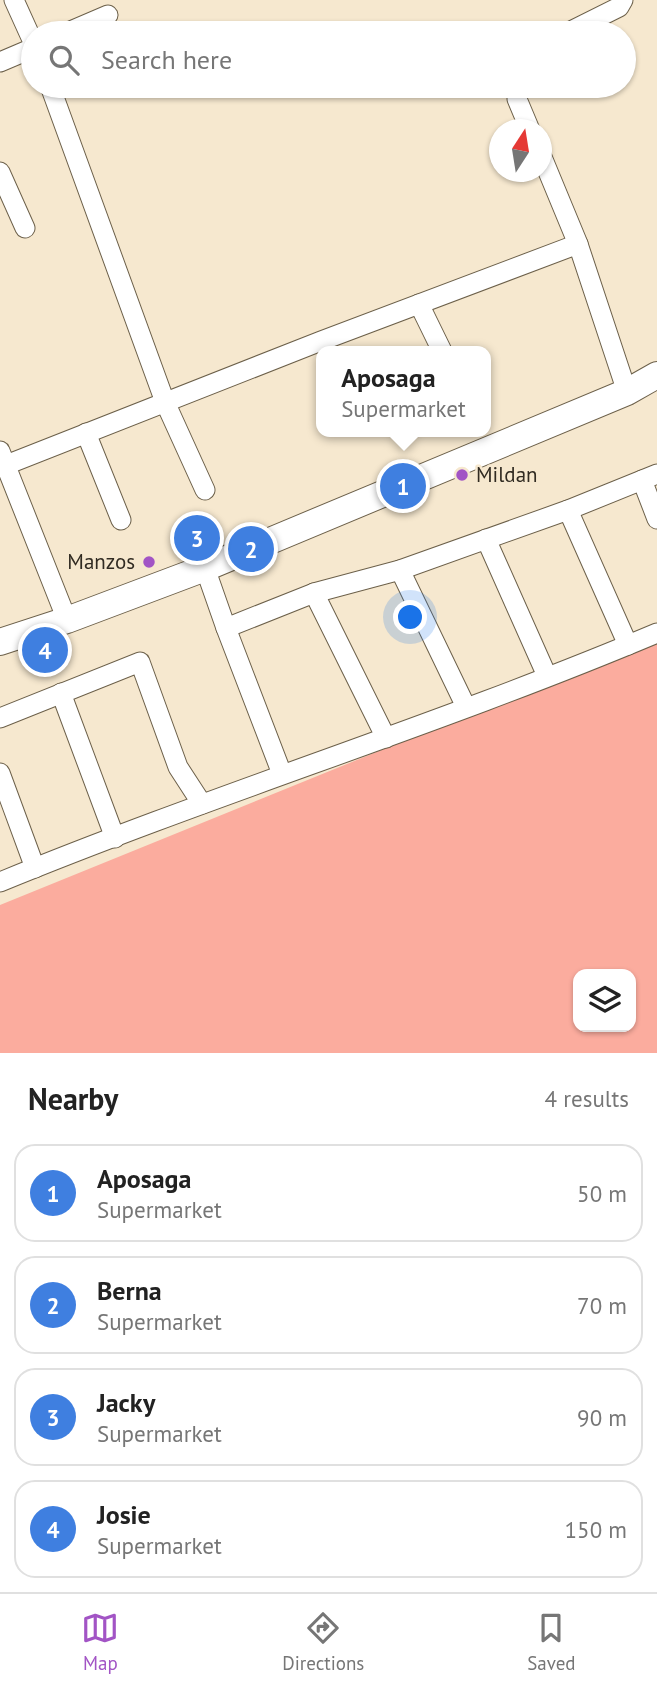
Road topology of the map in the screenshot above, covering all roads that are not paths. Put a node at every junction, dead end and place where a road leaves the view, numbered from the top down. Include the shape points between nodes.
1 (14, 0) edge
2 (623, 0) edge
3 (108, 15) dead end
4 (24, 21) edge
5 (94, 21) edge
6 (591, 21) edge
7 (21, 53) edge
8 (0, 62) edge
9 (54, 98) edge
10 (517, 98) edge
11 (525, 119) edge
12 (0, 172) edge
13 (552, 182) edge
14 (26, 228) dead end
15 (578, 244) junction
16 (419, 304) junction
17 (440, 346) edge
18 (657, 375) edge
19 (627, 392) junction
20 (165, 402) junction
21 (86, 433) junction
22 (3, 458) edge
23 (650, 477) edge
24 (205, 491) dead end
25 (568, 510) junction
26 (657, 519) edge
27 (121, 520) dead end
28 (486, 539) junction
29 (205, 568) junction
30 (400, 570) junction
31 (314, 593) junction
32 (67, 620) junction
33 (226, 628) junction
34 (657, 633) edge
35 (0, 642) edge
36 (628, 645) junction
37 (547, 676) junction
38 (61, 694) junction
39 (466, 707) junction
40 (0, 718) edge
41 (386, 738) junction
42 (0, 773) edge
43 (282, 774) junction
44 (202, 804) junction
45 (115, 838) junction
46 (36, 868) junction
47 (0, 882) edge

1 - 4 street
2 - 6 street via 619,7
3 - 5 street
7 - 8 street
9 - 20 street
10 - 11 street
12 - 14 street
13 - 15 street
15 - 16 street
15 - 19 street
16 - 17 street
16 - 20 street
18 - 19 street
19 - 29 street
20 - 21 street
20 - 24 street
21 - 22 street
21 - 27 street
22 - 32 street
23 - 25 street
23 - 26 street
25 - 28 street
25 - 36 street
28 - 30 street
28 - 37 street
29 - 32 street
29 - 33 street
30 - 31 street
30 - 39 street
31 - 33 street
31 - 41 street
32 - 35 street
33 - 43 street
34 - 36 street
36 - 37 street
37 - 39 street
38 - 40 street
38 - 44 street via 140,662 178,767
38 - 45 street
39 - 41 street
41 - 43 street
42 - 46 street
43 - 44 street
44 - 45 street
45 - 46 street
46 - 47 street

